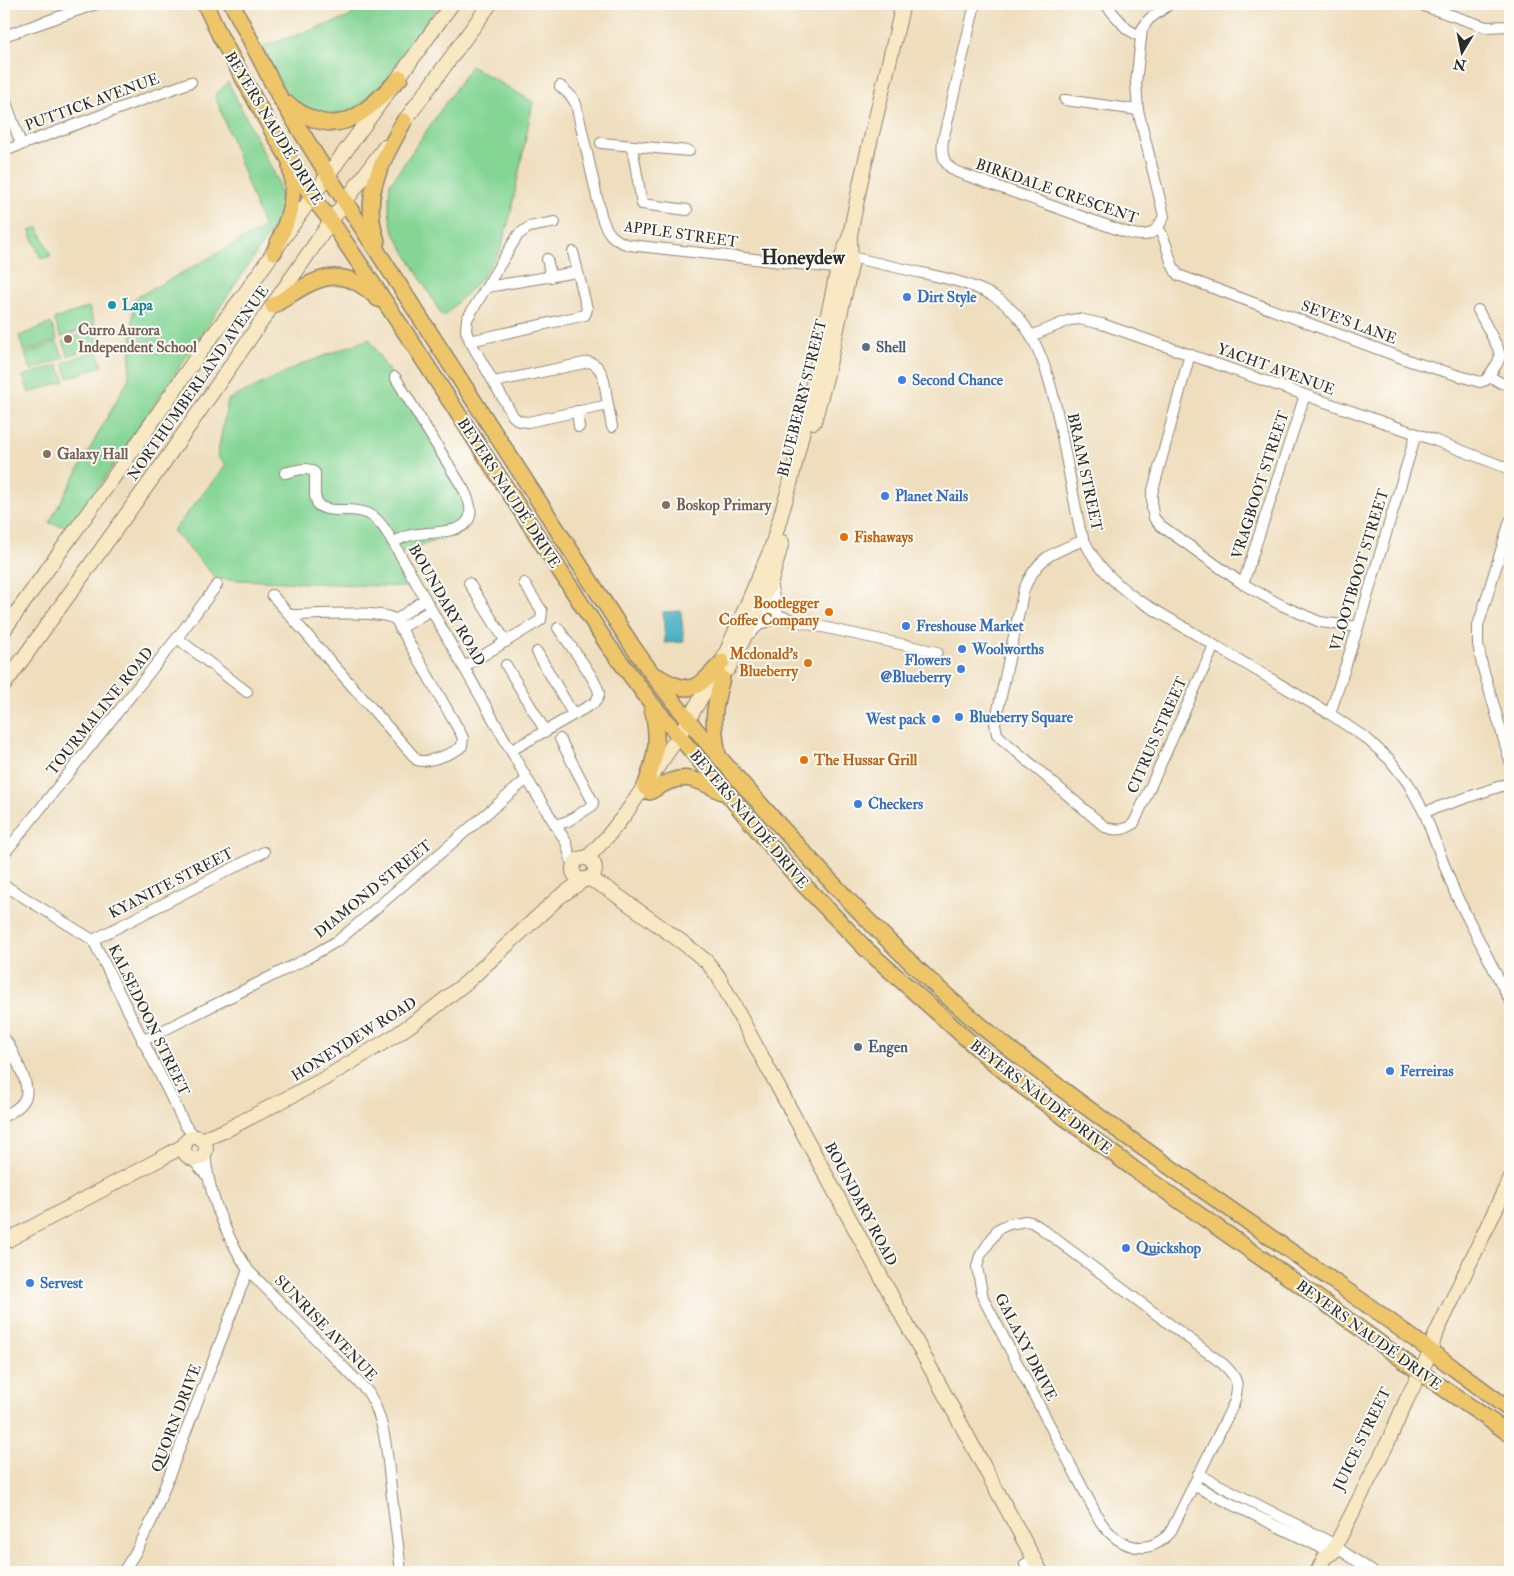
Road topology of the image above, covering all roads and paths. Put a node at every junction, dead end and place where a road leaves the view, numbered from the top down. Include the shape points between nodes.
1 (96, 4) edge
2 (204, 4) edge
3 (232, 4) edge
4 (452, 4) edge
5 (490, 4) edge
6 (903, 4) edge
7 (975, 4) edge
8 (1105, 4) edge
9 (1170, 4) edge
10 (1421, 4) edge
11 (1510, 26) edge
12 (4, 36) edge
13 (1141, 38) junction
14 (400, 78) junction
15 (191, 82) dead end
16 (560, 86) dead end
17 (279, 96) junction
18 (4, 97) edge
19 (1066, 100) dead end
20 (1138, 110) junction
21 (404, 121) junction
22 (601, 143) dead end
23 (22, 144) junction
24 (632, 146) junction
25 (4, 150) edge
26 (689, 152) dead end
27 (285, 153) junction
28 (328, 175) junction
29 (312, 197) junction
30 (346, 201) junction
31 (687, 210) dead end
32 (331, 221) junction
33 (555, 222) dead end
34 (1158, 228) junction
35 (274, 252) junction
36 (573, 252) dead end
37 (547, 259) dead end
38 (845, 263) junction
39 (387, 266) junction
40 (577, 272) junction
41 (551, 277) junction
42 (487, 287) junction
43 (273, 306) junction
44 (1478, 310) dead end
45 (392, 313) junction
46 (1031, 336) junction
47 (470, 341) junction
48 (1190, 354) junction
49 (1510, 354) edge
50 (1500, 357) junction
51 (1489, 376) junction
52 (396, 377) dead end
53 (494, 382) junction
54 (1510, 385) edge
55 (1305, 395) junction
56 (608, 405) junction
57 (577, 410) junction
58 (579, 426) dead end
59 (612, 427) dead end
60 (1416, 434) junction
61 (1510, 469) edge
62 (285, 473) dead end
63 (1510, 521) edge
64 (1084, 540) junction
65 (393, 542) junction
66 (771, 582) junction
67 (469, 583) dead end
68 (524, 583) dead end
69 (1243, 584) junction
70 (217, 585) dead end
71 (272, 595) dead end
72 (425, 600) junction
73 (753, 607) junction
74 (432, 610) junction
75 (291, 615) junction
76 (778, 616) junction
77 (398, 624) junction
78 (1358, 627) junction
79 (558, 628) dead end
80 (4, 630) edge
81 (178, 638) junction
82 (743, 640) junction
83 (506, 642) junction
84 (1214, 646) junction
85 (537, 652) dead end
86 (937, 652) dead end
87 (722, 662) junction
88 (506, 665) dead end
89 (464, 667) junction
90 (650, 672) junction
91 (722, 678) junction
92 (4, 685) edge
93 (247, 692) dead end
94 (652, 704) junction
95 (573, 714) junction
96 (1330, 714) junction
97 (690, 723) junction
98 (546, 732) junction
99 (560, 739) dead end
100 (681, 740) junction
101 (512, 750) junction
102 (719, 757) junction
103 (1510, 762) edge
104 (527, 779) junction
105 (1510, 783) edge
106 (647, 789) junction
107 (728, 794) junction
108 (1424, 812) junction
109 (556, 825) junction
110 (264, 852) dead end
111 (4, 854) edge
112 (585, 868) junction
113 (4, 885) edge
114 (93, 940) junction
115 (1510, 1002) edge
116 (4, 1038) edge
117 (142, 1042) junction
118 (4, 1116) edge
119 (195, 1148) junction
120 (1510, 1179) edge
121 (4, 1242) edge
122 (248, 1270) junction
123 (1430, 1345) junction
124 (1417, 1370) junction
125 (1510, 1410) edge
126 (1510, 1434) edge
127 (1198, 1474) junction
128 (1193, 1485) junction
129 (1331, 1549) junction
130 (123, 1572) edge
131 (401, 1572) edge
132 (1042, 1572) edge
133 (1318, 1572) edge
134 (1373, 1572) edge

1 - 12 street
2 - 27 main road, BEYERS NAUDÉ DRIVE
3 - 17 main road, BEYERS NAUDÉ DRIVE
4 - 14 street, NORTHUMBERLAND AVENUE
5 - 21 street, NORTHUMBERLAND AVENUE
6 - 38 street, BLUEBERRY STREET via 861,180
7 - 34 street, BIRKDALE CRESCENT via 942,150 948,167 1133,235 1142,236
8 - 13 street via 1127,29
9 - 13 street, BIRKDALE CRESCENT via 1149,19 1142,29
10 - 11 street via 1486,27
13 - 20 street, BIRKDALE CRESCENT via 1136,83
14 - 17 main road via 362,114 344,122 315,121
14 - 28 street, NORTHUMBERLAND AVENUE
15 - 23 street, PUTTICK AVENUE
16 - 38 street, APPLE STREET via 576,104 604,223 614,239 630,245
17 - 28 main road, BEYERS NAUDÉ DRIVE
18 - 23 street
19 - 20 street
20 - 34 street, BIRKDALE CRESCENT via 1163,206 1164,216
21 - 30 street, NORTHUMBERLAND AVENUE
21 - 39 main road via 378,174 371,199 371,223
22 - 24 street
23 - 25 street, PUTTICK AVENUE
24 - 26 street
24 - 31 street via 642,204
27 - 29 main road, BEYERS NAUDÉ DRIVE
27 - 35 main road via 292,174 293,198
28 - 29 street, NORTHUMBERLAND AVENUE
28 - 30 main road, BEYERS NAUDÉ DRIVE
29 - 32 main road, BEYERS NAUDÉ DRIVE
29 - 35 street, NORTHUMBERLAND AVENUE
30 - 32 street, NORTHUMBERLAND AVENUE
30 - 39 main road, BEYERS NAUDÉ DRIVE
32 - 43 street, NORTHUMBERLAND AVENUE
32 - 45 main road, BEYERS NAUDÉ DRIVE
33 - 42 street via 530,227 518,235
34 - 51 street, SEVE'S LANE via 1165,236 1178,275 1438,370 1480,382
35 - 80 street, NORTHUMBERLAND AVENUE
36 - 40 street
37 - 41 street
38 - 46 street, BRAAM STREET via 947,278 970,285 1007,305
38 - 66 street, BLUEBERRY STREET via 826,378
38 - 73 street, BLUEBERRY STREET via 789,488
39 - 90 main road, BEYERS NAUDÉ DRIVE
40 - 41 street
40 - 47 street via 587,309 585,315
41 - 42 street
42 - 47 street via 467,319
43 - 45 main road via 300,287 333,277 366,289
43 - 92 street, NORTHUMBERLAND AVENUE
44 - 50 street
45 - 94 main road, BEYERS NAUDÉ DRIVE via 572,591
46 - 48 street, YACHT AVENUE via 1080,319
46 - 64 street, BRAAM STREET via 1055,401
47 - 53 street
48 - 55 street, YACHT AVENUE
48 - 69 street via 1152,494 1154,518 1169,533
49 - 50 street
50 - 51 street
51 - 54 street
52 - 65 street, BOUNDARY ROAD via 464,490 470,510 460,528 411,535
53 - 56 street via 595,363 601,370
53 - 57 street via 519,421 528,422
55 - 60 street, YACHT AVENUE
55 - 69 street, VRAGBOOT STREET
56 - 57 street
56 - 59 street
57 - 58 street
60 - 61 street, YACHT AVENUE
60 - 78 street, VLOOTBOOT STREET
62 - 65 street via 311,470 315,474 318,505 370,514 377,518
63 - 103 street via 1477,635 1482,665
64 - 84 street, BRAAM STREET via 1102,568 1125,591
64 - 84 street, CITRUS STREET via 1044,559 1027,582 995,724 1002,740 1105,827 1121,830 1134,823
65 - 72 street, BOUNDARY ROAD
66 - 73 street, BLUEBERRY STREET
66 - 76 street
67 - 83 street
68 - 83 street via 543,618
69 - 78 street via 1320,622
70 - 81 street, TOURMALINE ROAD
71 - 75 street
72 - 74 street, BOUNDARY ROAD
72 - 77 street
73 - 76 street
73 - 82 street, BLUEBERRY STREET
73 - 87 street, BLUEBERRY STREET
74 - 77 street
74 - 89 street, BOUNDARY ROAD
75 - 77 street via 366,614 388,616
75 - 77 street via 420,762 456,751 462,746 463,738
76 - 82 street via 759,625
76 - 86 street
78 - 96 street, VLOOTBOOT STREET
79 - 95 street via 599,691 594,703
81 - 93 street
81 - 111 street, TOURMALINE ROAD
82 - 91 street, BLUEBERRY STREET
83 - 89 street
84 - 96 street, BRAAM STREET
85 - 95 street
87 - 90 main road via 702,683 684,689
87 - 97 street, BLUEBERRY STREET
88 - 98 street
89 - 101 street, BOUNDARY ROAD
90 - 97 main road, BEYERS NAUDÉ DRIVE
91 - 97 street, BLUEBERRY STREET
91 - 102 main road via 713,721
94 - 100 main road, BEYERS NAUDÉ DRIVE
94 - 106 main road via 657,739
95 - 98 street
96 - 108 street, BRAAM STREET via 1367,739 1389,759 1408,783
97 - 100 street, HONEYDEW ROAD
97 - 102 main road, BEYERS NAUDÉ DRIVE
98 - 101 street
99 - 109 street via 593,802 592,806 568,821
100 - 106 street, HONEYDEW ROAD
100 - 107 main road, BEYERS NAUDÉ DRIVE
101 - 104 street, BOUNDARY ROAD
102 - 123 main road, BEYERS NAUDÉ DRIVE via 873,926 984,1027 1102,1119
104 - 109 street, BOUNDARY ROAD
104 - 117 street, DIAMOND STREET via 339,940
105 - 108 street
106 - 107 main road via 685,778
106 - 112 street, HONEYDEW ROAD
107 - 124 main road, BEYERS NAUDÉ DRIVE via 801,882 867,950 987,1057 1134,1169
108 - 115 street via 1455,893
109 - 112 street, BOUNDARY ROAD
110 - 114 street, KYANITE STREET
112 - 119 street, HONEYDEW ROAD via 558,898 467,982 403,1030 322,1080
112 - 132 street, BOUNDARY ROAD via 597,884 713,968 1029,1561
113 - 114 street, KALSEDOON STREET
114 - 117 street, KALSEDOON STREET
116 - 118 street via 25,1079 27,1094 17,1108
117 - 119 street, KALSEDOON STREET
119 - 121 street, HONEYDEW ROAD via 160,1159
119 - 122 street, SUNRISE AVENUE via 224,1223
120 - 123 street, JUICE STREET
122 - 130 street, QUORN DRIVE via 152,1520
122 - 131 street, SUNRISE AVENUE via 368,1392 376,1406 382,1421
123 - 124 street, JUICE STREET
123 - 125 main road, BEYERS NAUDÉ DRIVE
124 - 126 main road, BEYERS NAUDÉ DRIVE
124 - 129 street, JUICE STREET via 1378,1445
127 - 128 street, GALAXY DRIVE
127 - 128 street, GALAXY DRIVE via 1238,1393 1232,1373 1034,1224 1016,1222 998,1230 977,1267 983,1298 1095,1513 1108,1532 1137,1547 1158,1543 1170,1533
127 - 129 street
128 - 129 street
129 - 133 street, JUICE STREET
129 - 134 street

